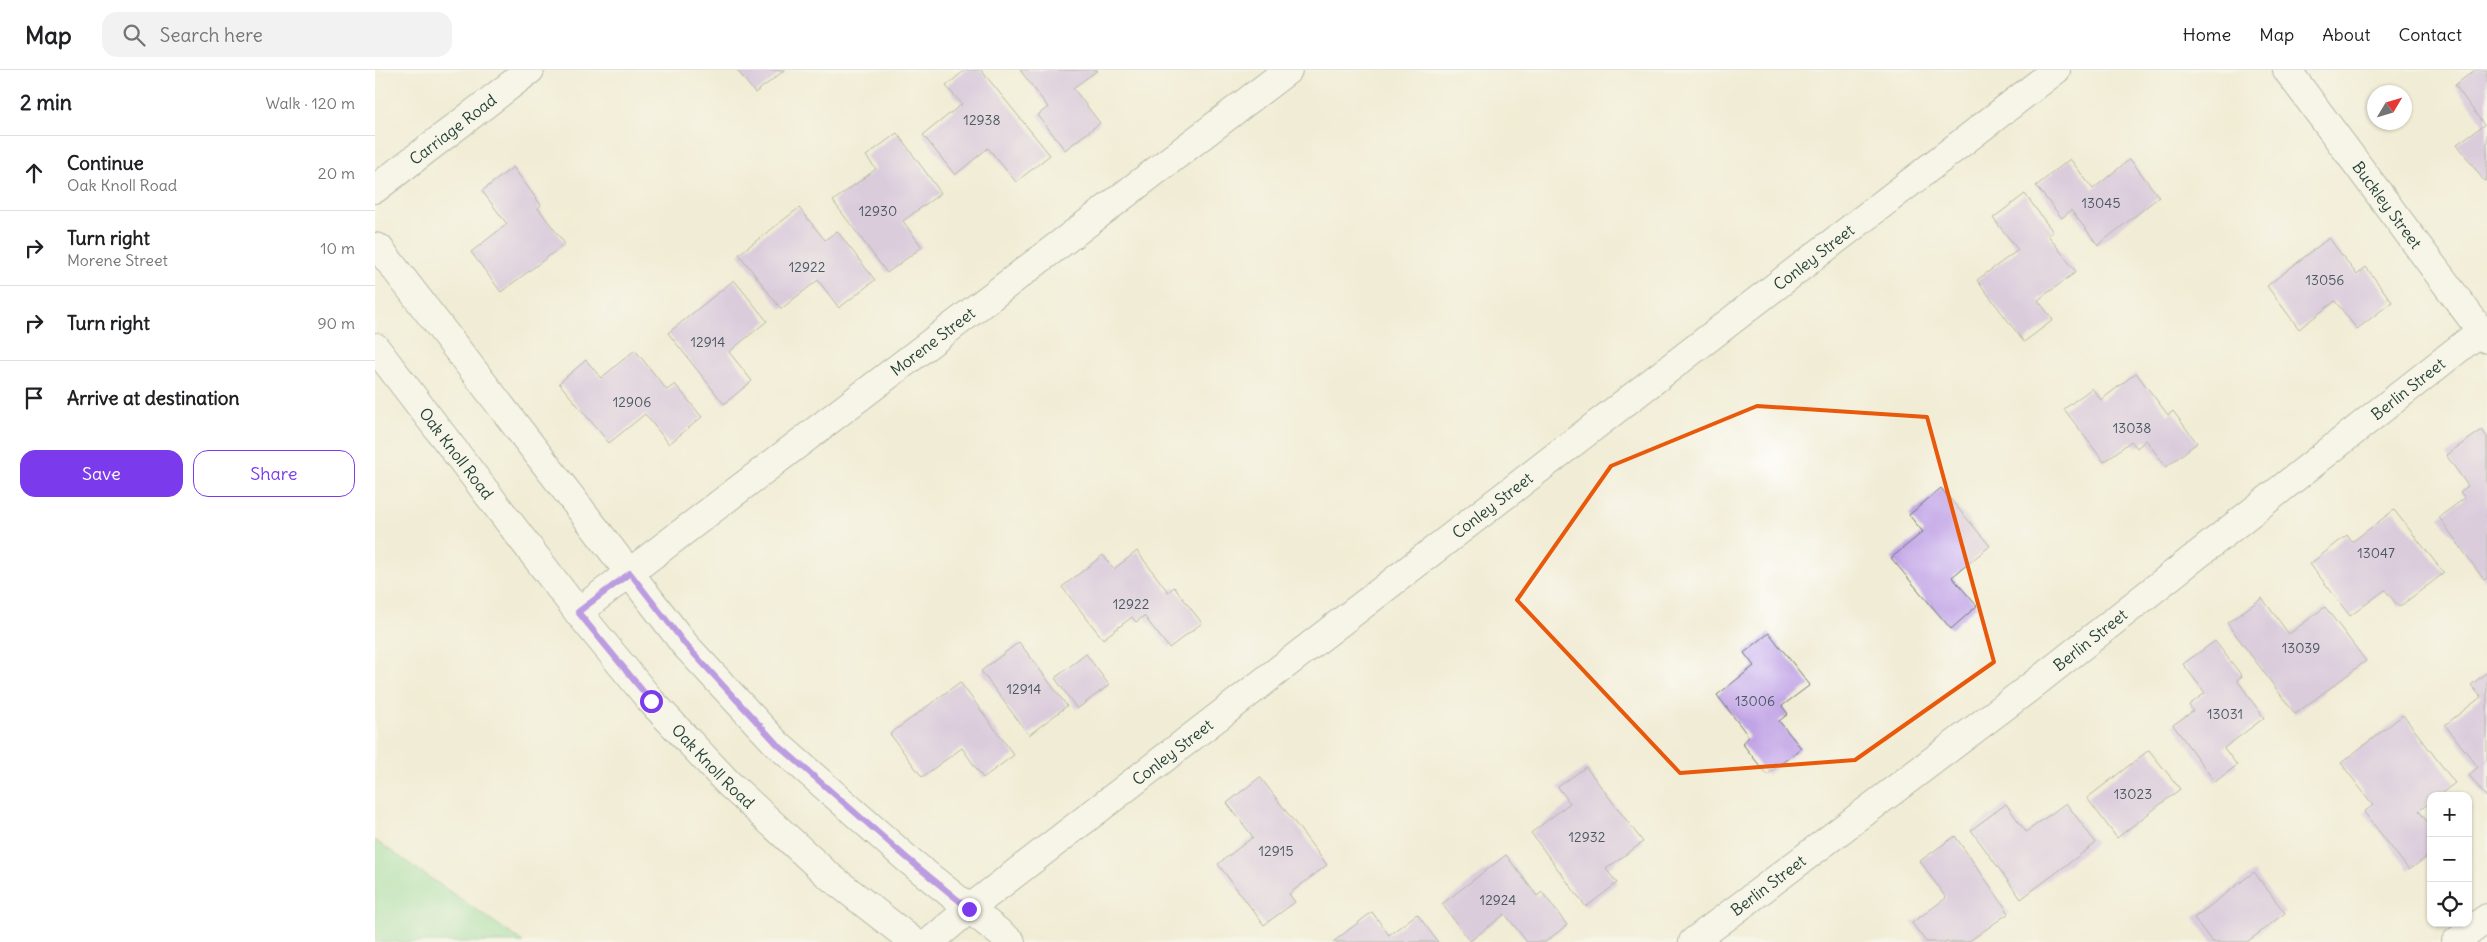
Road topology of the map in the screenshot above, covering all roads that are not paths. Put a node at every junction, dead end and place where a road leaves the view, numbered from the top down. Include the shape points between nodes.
1 (530, 70) edge
2 (1288, 70) edge
3 (2056, 70) edge
4 (2287, 70) edge
5 (375, 189) edge
6 (375, 247) edge
7 (2484, 335) edge
8 (375, 347) edge
9 (630, 573) junction
10 (578, 612) junction
11 (969, 909) junction
12 (2487, 918) edge
13 (914, 942) edge
14 (930, 942) edge
15 (1011, 942) edge
16 (1693, 942) edge
17 (2456, 942) edge

1 - 5 street, Carriage Road
2 - 9 street, Morene Street
3 - 11 street, Conley Street
4 - 7 street, Buckley Street
6 - 9 street
7 - 16 street, Berlin Street via 2029,688
8 - 10 street, Oak Knoll Road
9 - 10 street, Morene Street
9 - 11 street via 685,644 777,744
10 - 13 street, Oak Knoll Road via 651,701 728,782 828,875
11 - 14 street, Conley Street
11 - 15 street
12 - 17 street

